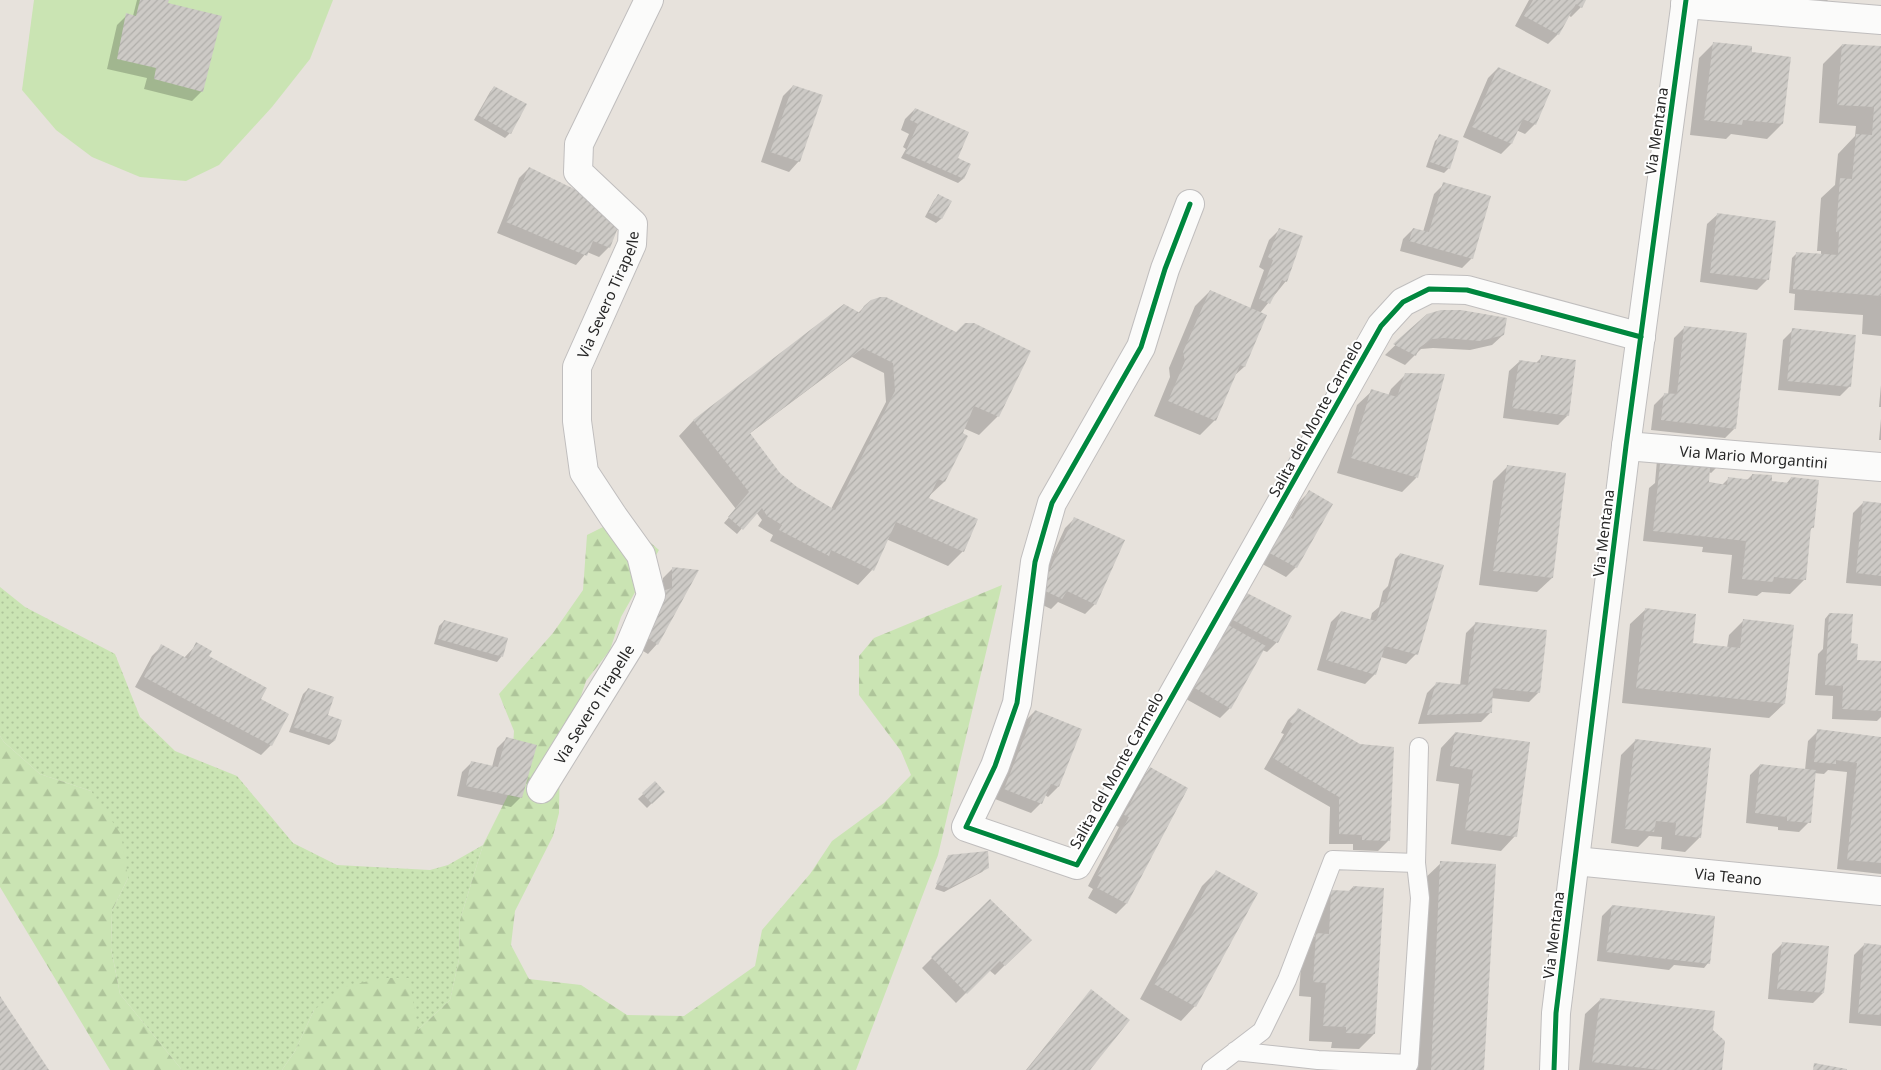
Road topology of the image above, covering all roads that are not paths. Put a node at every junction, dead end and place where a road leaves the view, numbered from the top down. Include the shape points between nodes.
1 (649, 0) edge
2 (1686, 2) edge
3 (1881, 20) edge
4 (1190, 204) dead end
5 (1641, 337) junction
6 (1626, 446) junction
7 (1881, 467) edge
8 (1419, 747) dead end
9 (541, 789) dead end
10 (1575, 861) junction
11 (1416, 863) junction
12 (1881, 891) edge
13 (1235, 1051) junction
14 (1210, 1070) edge
15 (1554, 1070) edge

1 - 9 street, Via Severo Tirapelle via 580,144 578,172 633,224 632,244 576,367 576,421 584,472 641,555 651,595 629,647
2 - 3 street
2 - 5 street, Via Mentana
4 - 5 street, Salita del Monte Carmelo via 1165,268 1141,347 1052,503 1034,562 1017,704 995,766 966,827 1077,865 1381,326 1403,302 1429,289 1467,290
5 - 6 street, Via Mentana
6 - 7 street, Via Mario Morgantini
6 - 10 street, Via Mentana
8 - 11 lane
10 - 12 street, Via Teano
10 - 15 street, Via Mentana via 1556,1013
11 - 13 lane via 1333,860 1287,980 1262,1031
11 - 13 lane via 1420,898 1409,1064 1318,1060
13 - 14 lane

